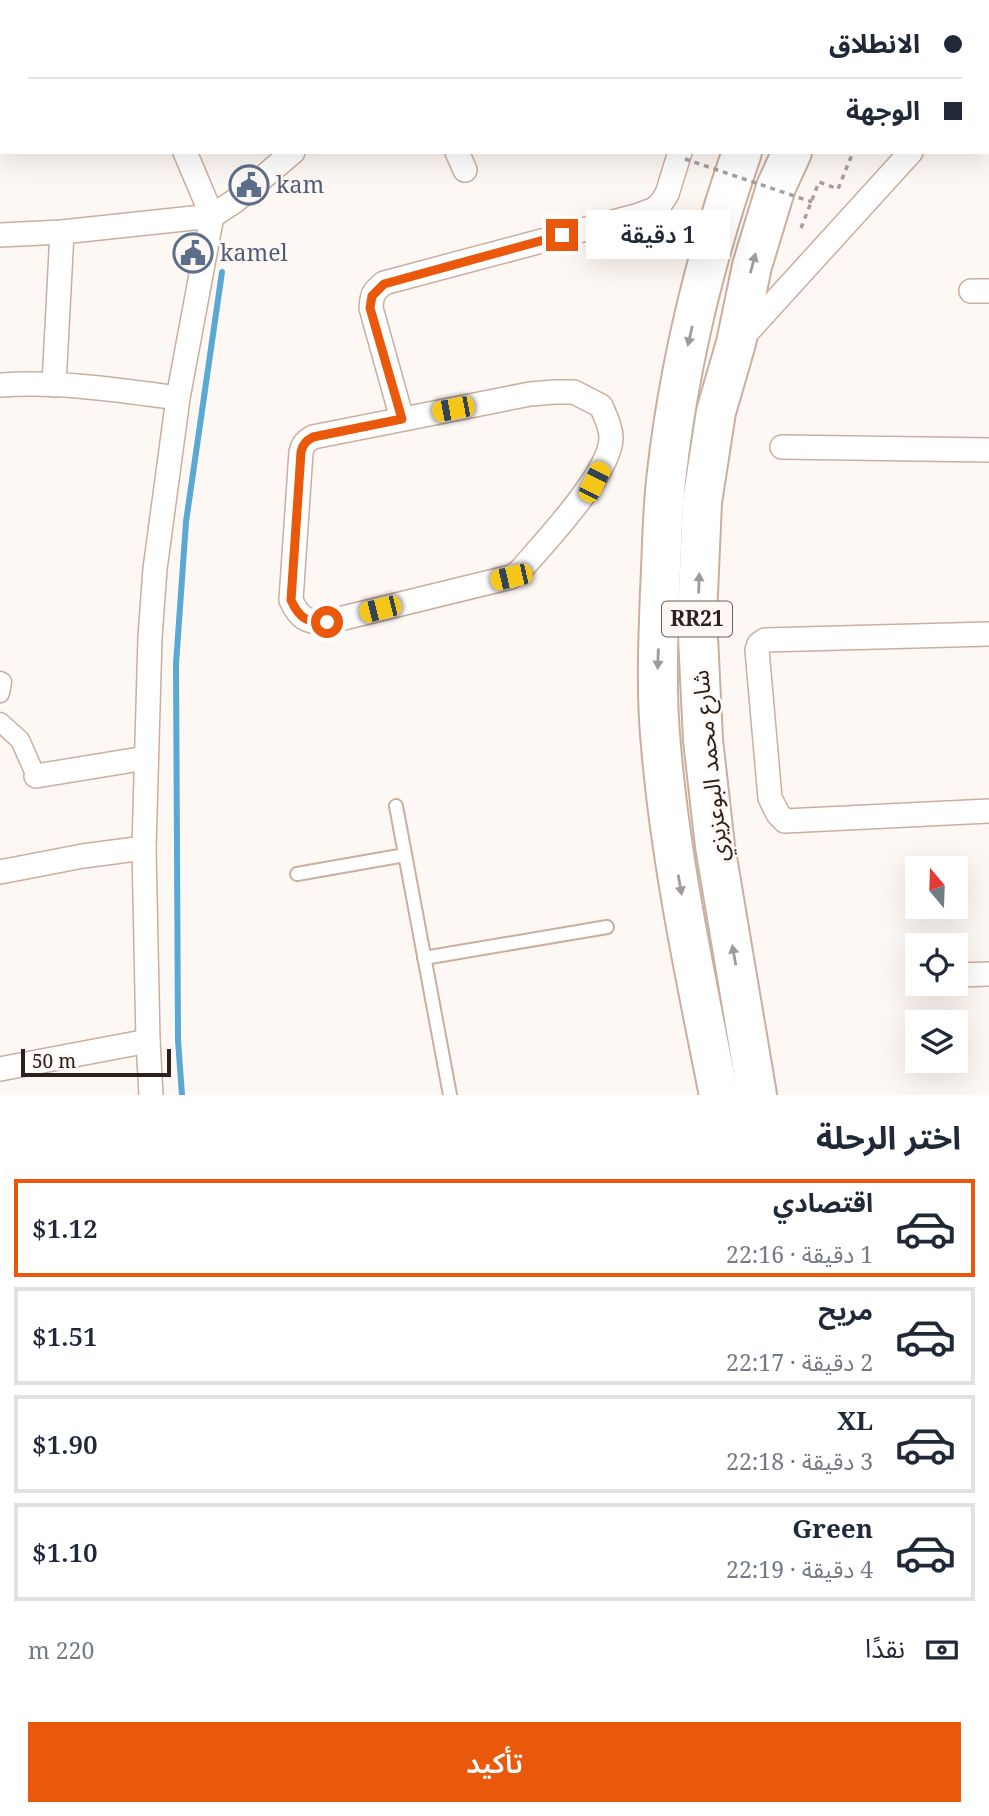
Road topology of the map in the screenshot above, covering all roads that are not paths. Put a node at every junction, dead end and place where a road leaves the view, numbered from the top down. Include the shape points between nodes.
1 (186, 154) edge
2 (291, 154) edge
3 (741, 154) edge
4 (791, 154) edge
5 (909, 154) edge
6 (683, 156) edge
7 (212, 216) junction
8 (62, 232) junction
9 (0, 235) edge
10 (736, 343) junction
11 (0, 385) edge
12 (54, 385) junction
13 (178, 398) junction
14 (402, 419) junction
15 (782, 447) dead end
16 (989, 450) edge
17 (989, 634) edge
18 (0, 681) edge
19 (0, 693) edge
20 (0, 722) edge
21 (146, 758) junction
22 (36, 776) joint
23 (396, 806) dead end
24 (989, 811) edge
25 (144, 848) junction
26 (405, 855) junction
27 (0, 872) edge
28 (297, 874) dead end
29 (607, 926) dead end
30 (424, 958) junction
31 (989, 974) edge
32 (968, 975) edge
33 (744, 1011) junction
34 (704, 1021) junction
35 (148, 1041) junction
36 (0, 1069) edge
37 (151, 1095) edge
38 (450, 1095) edge
39 (711, 1095) edge
40 (719, 1095) edge
41 (757, 1095) edge
42 (764, 1095) edge

1 - 7 street
2 - 7 street
3 -> 34 highway, شارع محمد البوعزيزي / RR21 via 684,363 666,483 662,550 661,745
10 -> 4 highway, شارع محمد البوعزيزي / RR21 via 752,266
5 - 10 street
6 - 14 street via 667,194 655,209 384,284 376,290 370,308
7 - 8 street
7 - 13 street
8 - 9 street
8 - 12 street
33 -> 10 highway, شارع محمد البوعزيزي / RR21 via 710,806 697,616 702,502 716,412
11 - 12 street
12 - 13 street
13 - 21 street via 155,569
14 - 14 street via 313,437 303,445 291,600 306,620 327,622 511,577 594,482 611,436 601,406 574,393 530,394
15 - 16 street
17 - 24 street via 765,640 757,650 770,798 785,821
18 - 19 street
20 - 22 street via 20,740
21 - 22 street
21 - 25 street
23 - 26 lane
25 - 27 street
25 - 35 street
26 - 28 lane
26 - 30 lane
29 - 30 lane
30 - 38 lane
31 - 32 street
33 - 41 highway, شارع محمد البوعزيزي / RR21
33 - 42 highway
34 - 39 highway
34 - 40 highway, شارع محمد البوعزيزي / RR21
35 - 36 street
35 - 37 street

